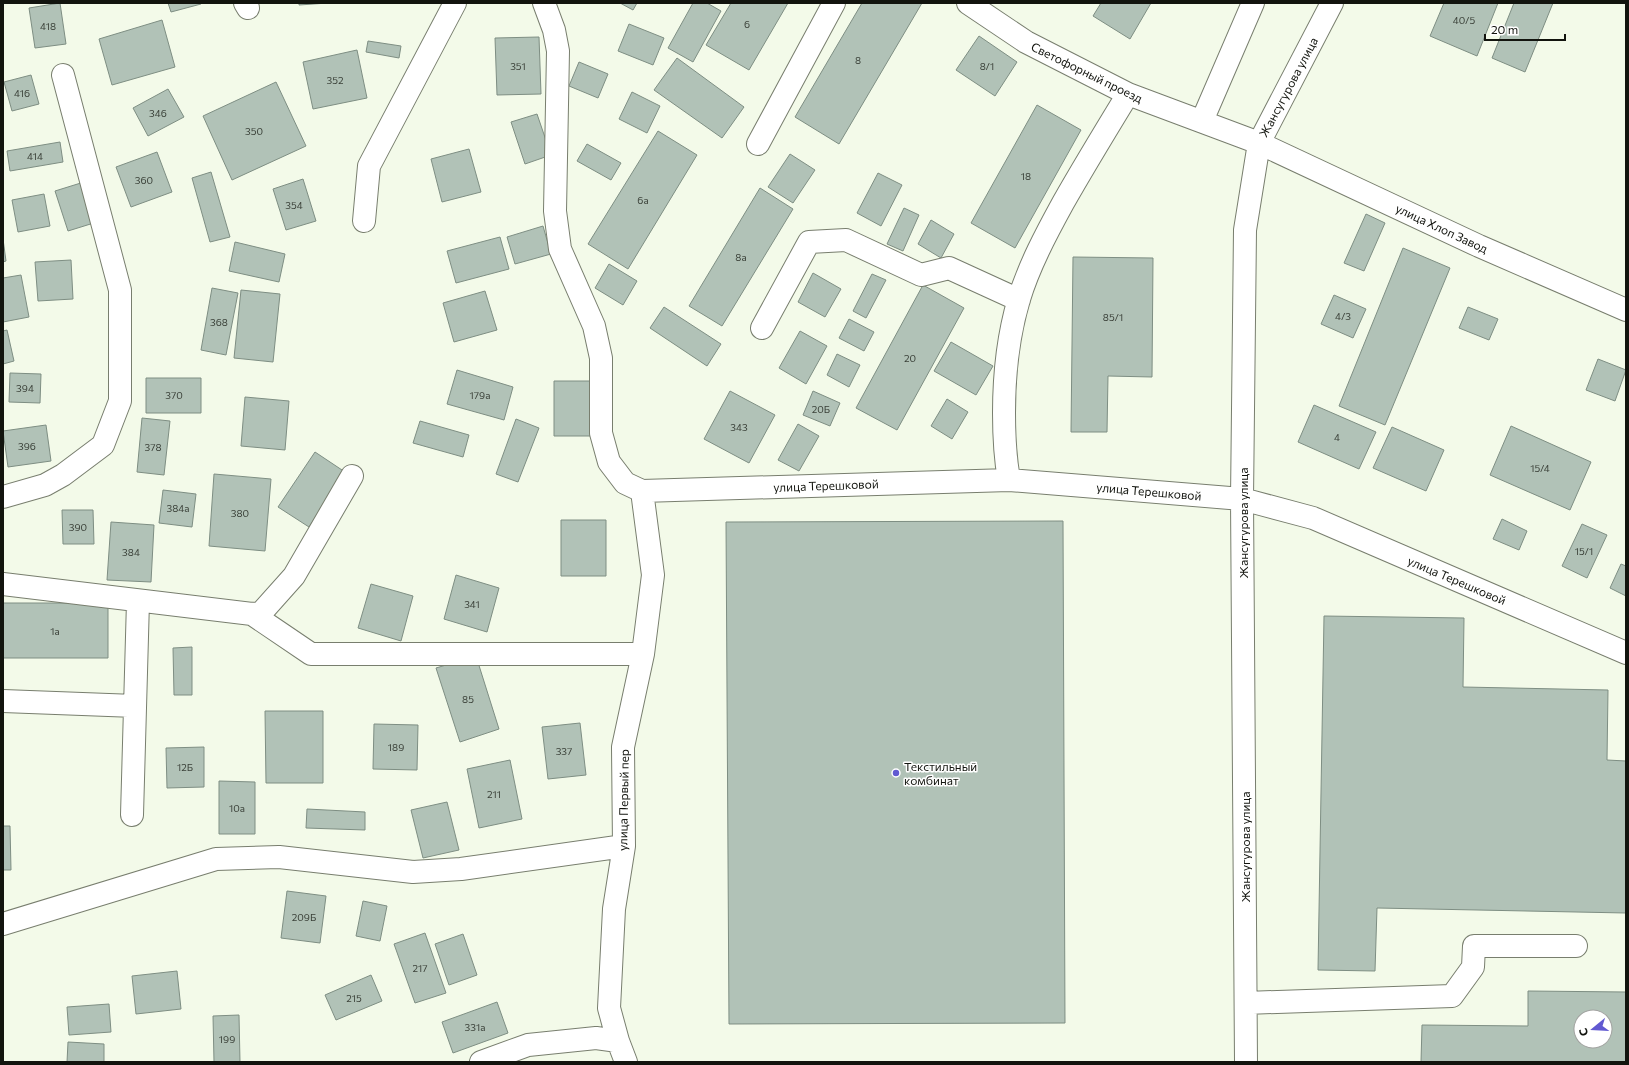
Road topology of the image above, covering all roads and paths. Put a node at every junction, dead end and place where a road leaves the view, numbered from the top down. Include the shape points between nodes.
1 (455, 3) edge
2 (544, 3) edge
3 (834, 3) edge
4 (968, 3) edge
5 (1253, 3) edge
6 (1332, 3) edge
7 (63, 75) dead end
8 (1128, 94) junction
9 (1202, 121) junction
10 (1259, 143) junction
11 (758, 144) dead end
12 (364, 221) dead end
13 (1019, 300) junction
14 (1626, 310) edge
15 (762, 328) dead end
16 (352, 476) dead end
17 (1009, 480) junction
18 (642, 490) junction
19 (3, 498) edge
20 (1242, 499) junction
21 (3, 584) edge
22 (138, 600) junction
23 (252, 614) junction
24 (1626, 653) edge
25 (643, 654) junction
26 (3, 702) edge
27 (135, 706) junction
28 (132, 815) dead end
29 (624, 846) junction
30 (3, 924) edge
31 (1576, 946) dead end
32 (1246, 1003) junction
33 (618, 1041) junction
34 (481, 1062) edge
35 (626, 1062) edge
36 (1246, 1062) edge

1 - 12 street via 369,166
2 - 18 street via 554,30 558,51 555,211 560,249 594,326 601,358 601,433 609,462 625,483
3 - 11 street
4 - 8 street, Светофорный проезд via 1026,42
5 - 9 street
6 - 10 street, Жансугурова улица
7 - 19 street via 120,290 120,402 103,445 45,485
8 - 9 street, Светофорный проезд
8 - 13 street via 1047,232 1030,268
9 - 10 street, Светофорный проезд
10 - 14 street, улица Хлоп Завод via 1479,246
10 - 20 street, Жансугурова улица via 1246,230
13 - 15 street via 949,268 921,275 846,240 809,242
13 - 17 street via 1009,343 1004,394 1005,457
16 - 23 street via 294,576 261,613
17 - 18 street, улица Терешковой
17 - 20 street, улица Терешковой
18 - 25 street, улица Первый пер via 653,575
20 - 24 street, улица Терешковой via 1313,518
20 - 32 street, Жансугурова улица
21 - 22 street
22 - 23 street
22 - 27 street
23 - 25 street via 311,654
25 - 29 street, улица Первый пер via 624,747
26 - 27 street
27 - 28 street
29 - 30 street via 461,869 413,872 278,857 216,859
29 - 33 street, улица Первый пер via 614,909 609,1008
31 - 32 street via 1474,946 1473,966 1452,996
32 - 36 street, Жансугурова улица
33 - 34 street via 596,1038 528,1045
33 - 35 street, улица Первый пер

